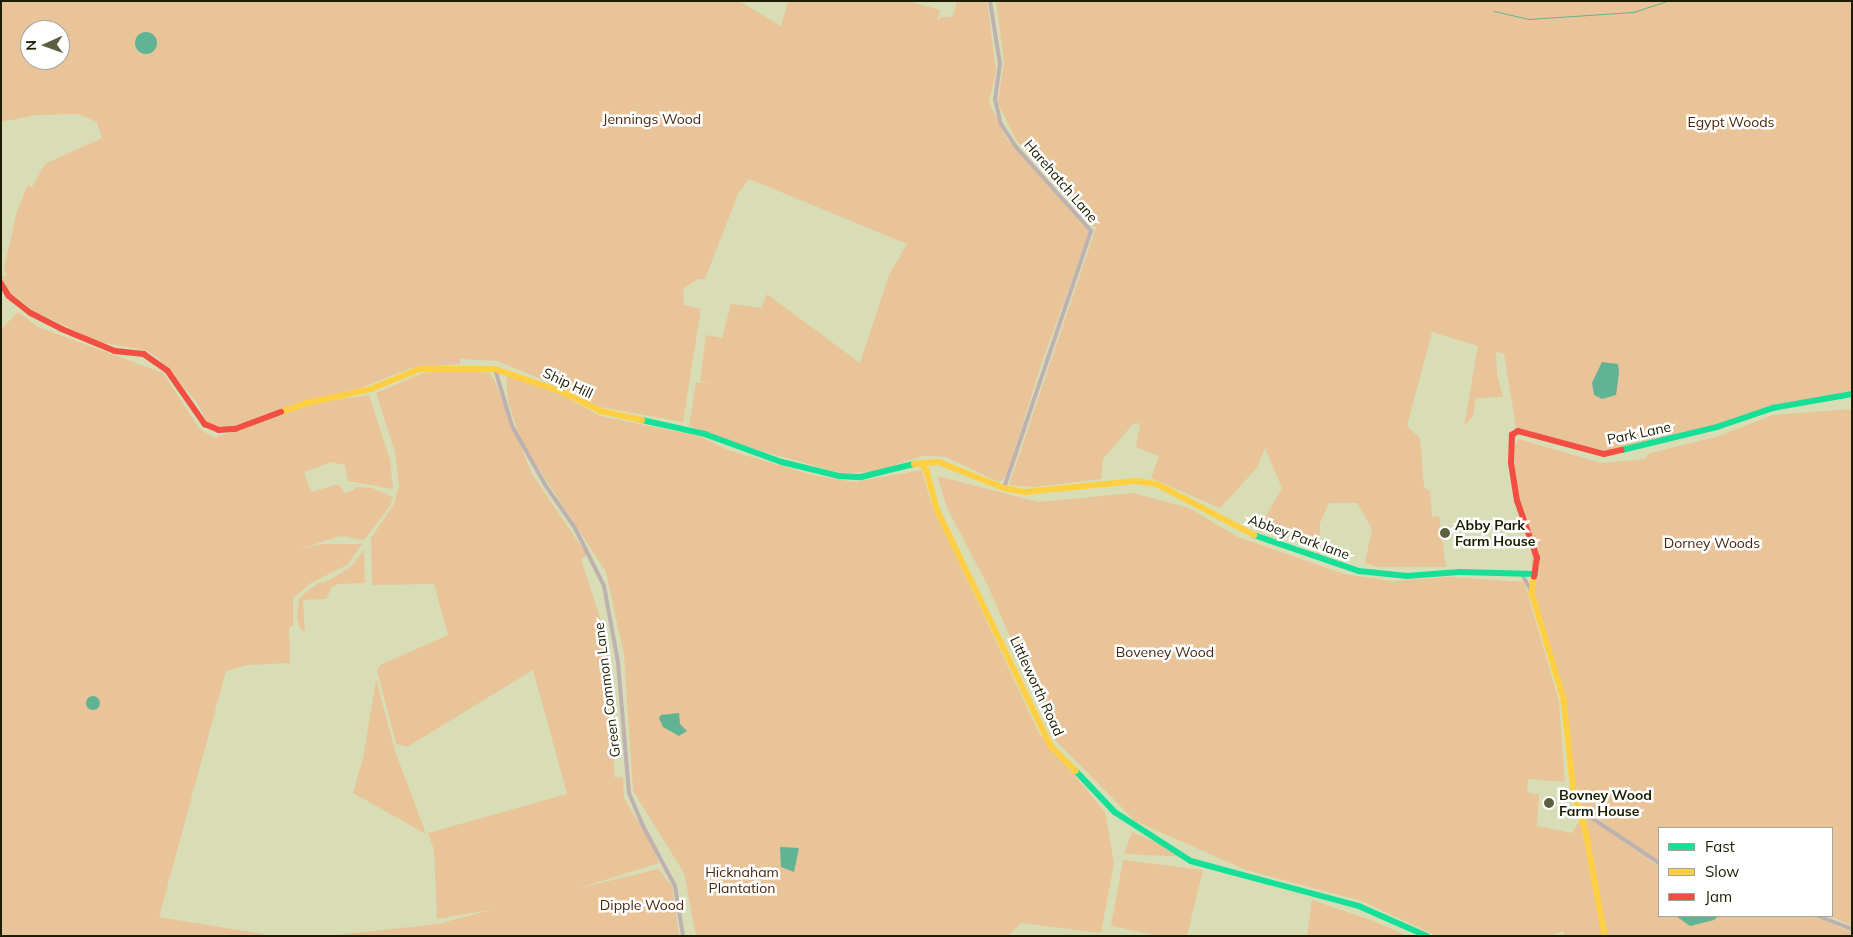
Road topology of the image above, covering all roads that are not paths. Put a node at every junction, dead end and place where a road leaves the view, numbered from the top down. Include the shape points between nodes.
1 (990, 1) edge
2 (1, 283) edge
3 (495, 369) junction
4 (1852, 394) edge
5 (922, 464) junction
6 (1004, 488) junction
7 (1522, 574) junction
8 (1535, 574) junction
9 (1532, 593) junction
10 (1580, 810) junction
11 (1658, 862) edge
12 (1821, 917) edge
13 (1852, 929) edge
14 (683, 936) edge
15 (1427, 936) edge
16 (1605, 936) edge

1 - 6 street, Harehatch Lane via 1000,64 995,99 1001,124 1016,147 1091,230
2 - 3 street, Ship Hill via 9,296 31,313 62,329 115,351 144,354 168,371 205,424 227,431 307,403 371,389 420,369
3 - 5 street, Ship Hill via 563,392 601,412 705,434 782,462 839,476 861,477
3 - 14 street, Green Common Lane via 512,426 546,486 575,528 604,586 618,662 629,793 642,826 675,886
4 - 8 street, Park Lane via 1773,408 1717,427 1604,454 1514,432 1510,445 1511,462 1517,502 1537,558
5 - 6 street, Abbey Park lane via 939,462
5 - 15 street, Littleworth Road via 928,471 937,509 1050,746 1115,812 1191,861 1359,906
6 - 7 street, Abbey Park lane via 1039,492 1135,481 1157,484 1244,532 1359,571 1406,576 1459,572
7 - 8 street, Abbey Park lane
7 - 9 street
8 - 9 street
9 - 10 street via 1564,700 1574,792
10 - 11 street
10 - 16 street
12 - 13 street

